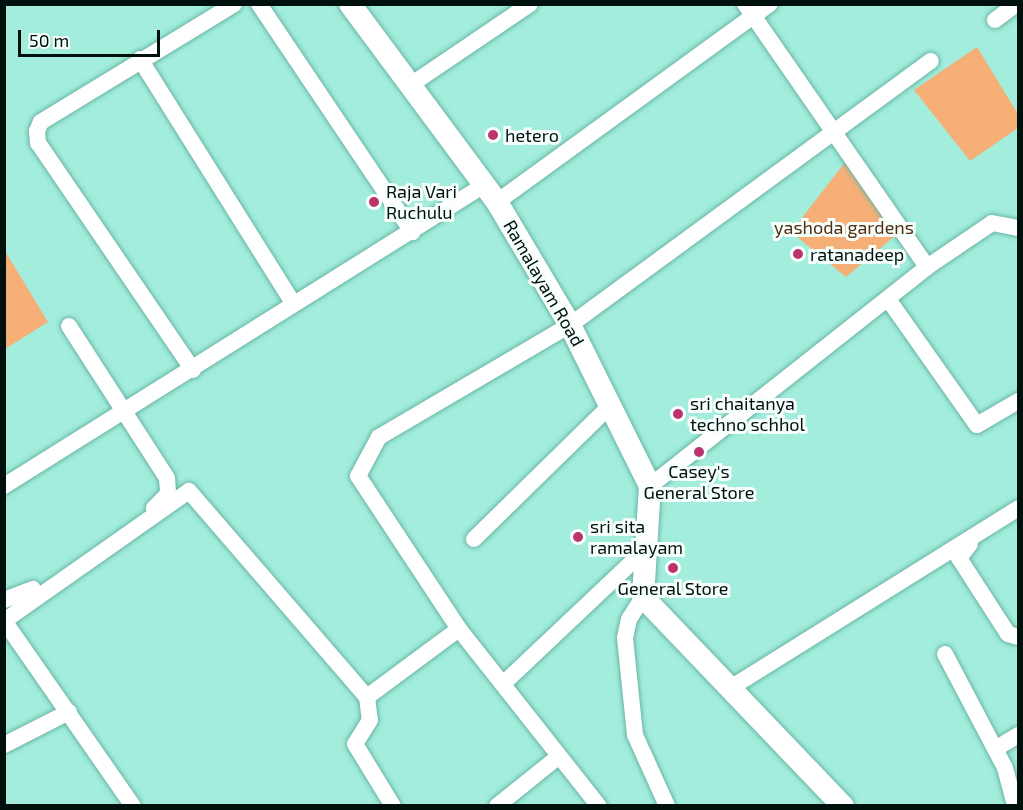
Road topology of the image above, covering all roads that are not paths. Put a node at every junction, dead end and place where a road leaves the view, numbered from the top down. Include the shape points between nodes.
1 (234, 4) edge
2 (259, 4) edge
3 (350, 4) edge
4 (530, 4) edge
5 (770, 4) edge
6 (1016, 4) edge
7 (749, 10) edge
8 (995, 20) dead end
9 (140, 59) junction
10 (931, 61) dead end
11 (409, 86) junction
12 (833, 130) junction
13 (489, 194) junction
14 (1018, 228) edge
15 (412, 232) junction
16 (927, 267) junction
17 (888, 299) junction
18 (294, 303) junction
19 (570, 325) junction
20 (69, 326) dead end
21 (193, 370) junction
22 (1018, 401) edge
23 (610, 406) junction
24 (123, 411) junction
25 (6, 483) edge
26 (650, 486) junction
27 (1014, 514) edge
28 (474, 539) dead end
29 (650, 545) junction
30 (643, 597) junction
31 (4, 600) edge
32 (5, 622) edge
33 (459, 630) junction
34 (1018, 637) edge
35 (945, 654) dead end
36 (503, 684) junction
37 (732, 687) junction
38 (367, 698) junction
39 (69, 712) junction
40 (1018, 735) edge
41 (4, 745) edge
42 (995, 749) junction
43 (558, 757) junction
44 (133, 806) edge
45 (393, 806) edge
46 (497, 806) edge
47 (599, 806) edge
48 (667, 806) edge
49 (843, 806) edge
50 (1016, 806) edge

1 - 9 street
2 - 15 street
3 - 11 street, Ramalayam Road
4 - 11 street
5 - 7 street
6 - 8 street
7 - 12 street
7 - 13 street
9 - 18 street
9 - 21 street via 41,122 38,143
10 - 12 street
11 - 13 street, Ramalayam Road
12 - 16 street
12 - 19 street
13 - 15 street
13 - 19 street, Ramalayam Road
14 - 16 street via 992,224
15 - 18 street
16 - 17 street
17 - 22 street via 977,425
17 - 26 street
18 - 21 street
19 - 23 street, Ramalayam Road
19 - 33 street via 379,437 358,476
20 - 24 street
21 - 24 street
23 - 26 street, Ramalayam Road
23 - 28 street
24 - 25 street
24 - 31 street via 167,478 168,494 24,595
26 - 29 street, Ramalayam Road
27 - 34 street via 958,554 1004,628
27 - 37 street
29 - 30 street, Ramalayam Road
29 - 36 street
30 - 37 street
30 - 48 street via 629,619 625,638 635,735
32 - 38 street via 189,491
32 - 39 street
33 - 36 street
33 - 38 street
35 - 42 street
36 - 43 street
37 - 49 street
38 - 45 street via 370,720 355,744
39 - 41 street
39 - 44 street
40 - 42 street
42 - 50 street
43 - 46 street
43 - 47 street

